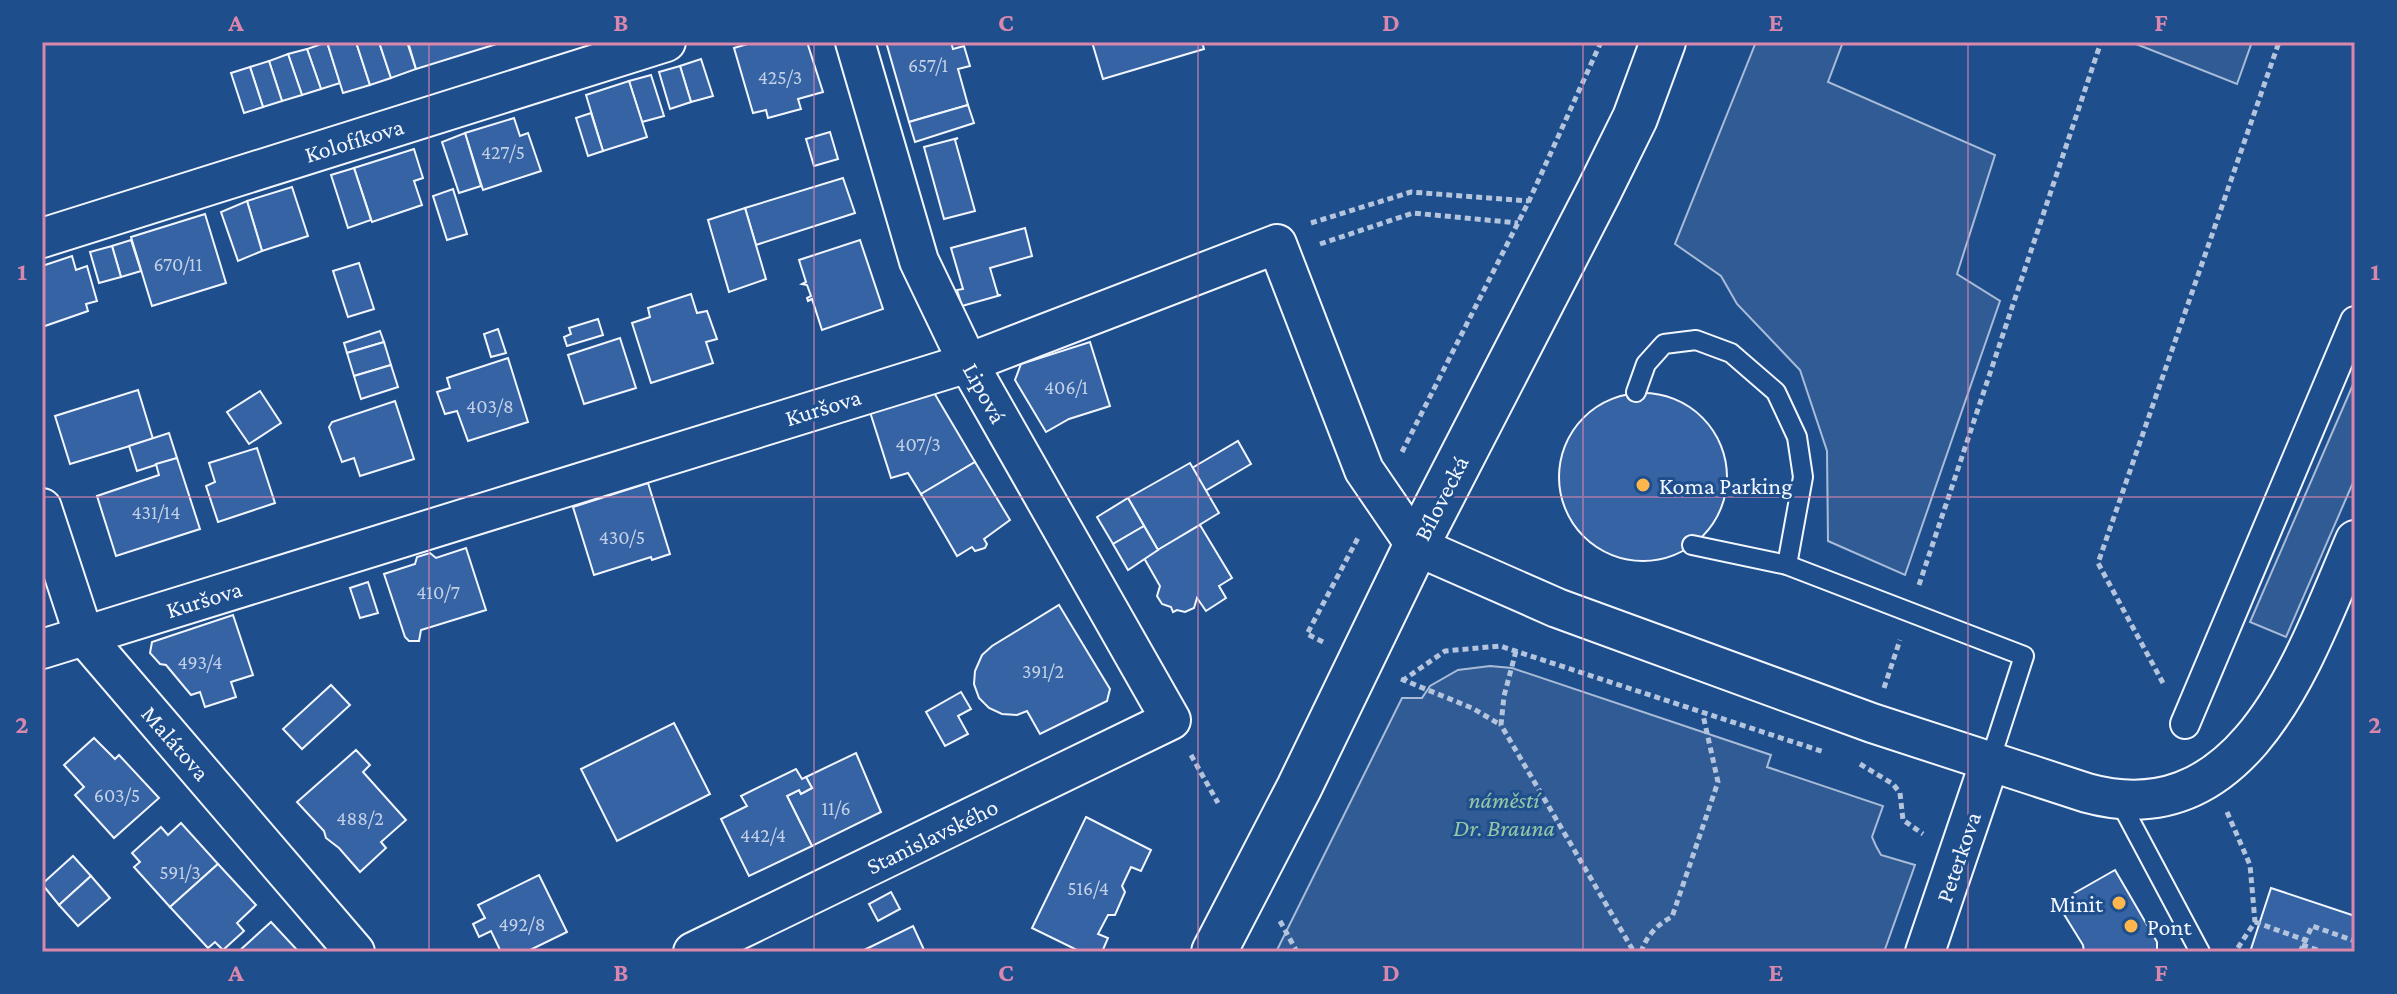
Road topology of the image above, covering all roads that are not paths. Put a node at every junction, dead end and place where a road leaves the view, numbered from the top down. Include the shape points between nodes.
1 (666, 42) edge
2 (855, 42) edge
3 (1663, 42) edge
4 (42, 238) edge
5 (2355, 321) edge
6 (968, 363) junction
7 (1636, 392) dead end
8 (42, 508) edge
9 (2355, 540) edge
10 (1692, 545) dead end
11 (1416, 546) junction
12 (1787, 565) junction
13 (84, 636) junction
14 (42, 649) edge
15 (1171, 720) joint
16 (2185, 724) road end
17 (1990, 761) junction
18 (2119, 800) junction
19 (355, 952) edge
20 (693, 952) edge
21 (1214, 952) edge
22 (1925, 952) edge
23 (2200, 952) edge

1 - 4 street, Kolofíkova
2 - 6 street, Lipová via 919,261
3 - 11 street, Bílovecká via 1605,181
5 - 16 street
6 - 11 street, Kuršova via 1279,250 1364,470
6 - 13 street, Kuršova
6 - 15 street, Lipová
7 - 12 lane via 1646,364 1664,344 1696,340 1731,353 1776,392 1797,437 1803,477
8 - 13 street, Malátova
9 - 18 street via 2295,677 2252,742 2209,777 2174,793
10 - 12 lane
11 - 17 street via 1557,608
11 - 21 street, Bílovecká
12 - 17 lane via 2024,656
13 - 14 street, Kuršova
13 - 19 street, Malátova
15 - 20 street, Stanislavského
17 - 18 street
17 - 22 street, Peterkova
18 - 23 lane

